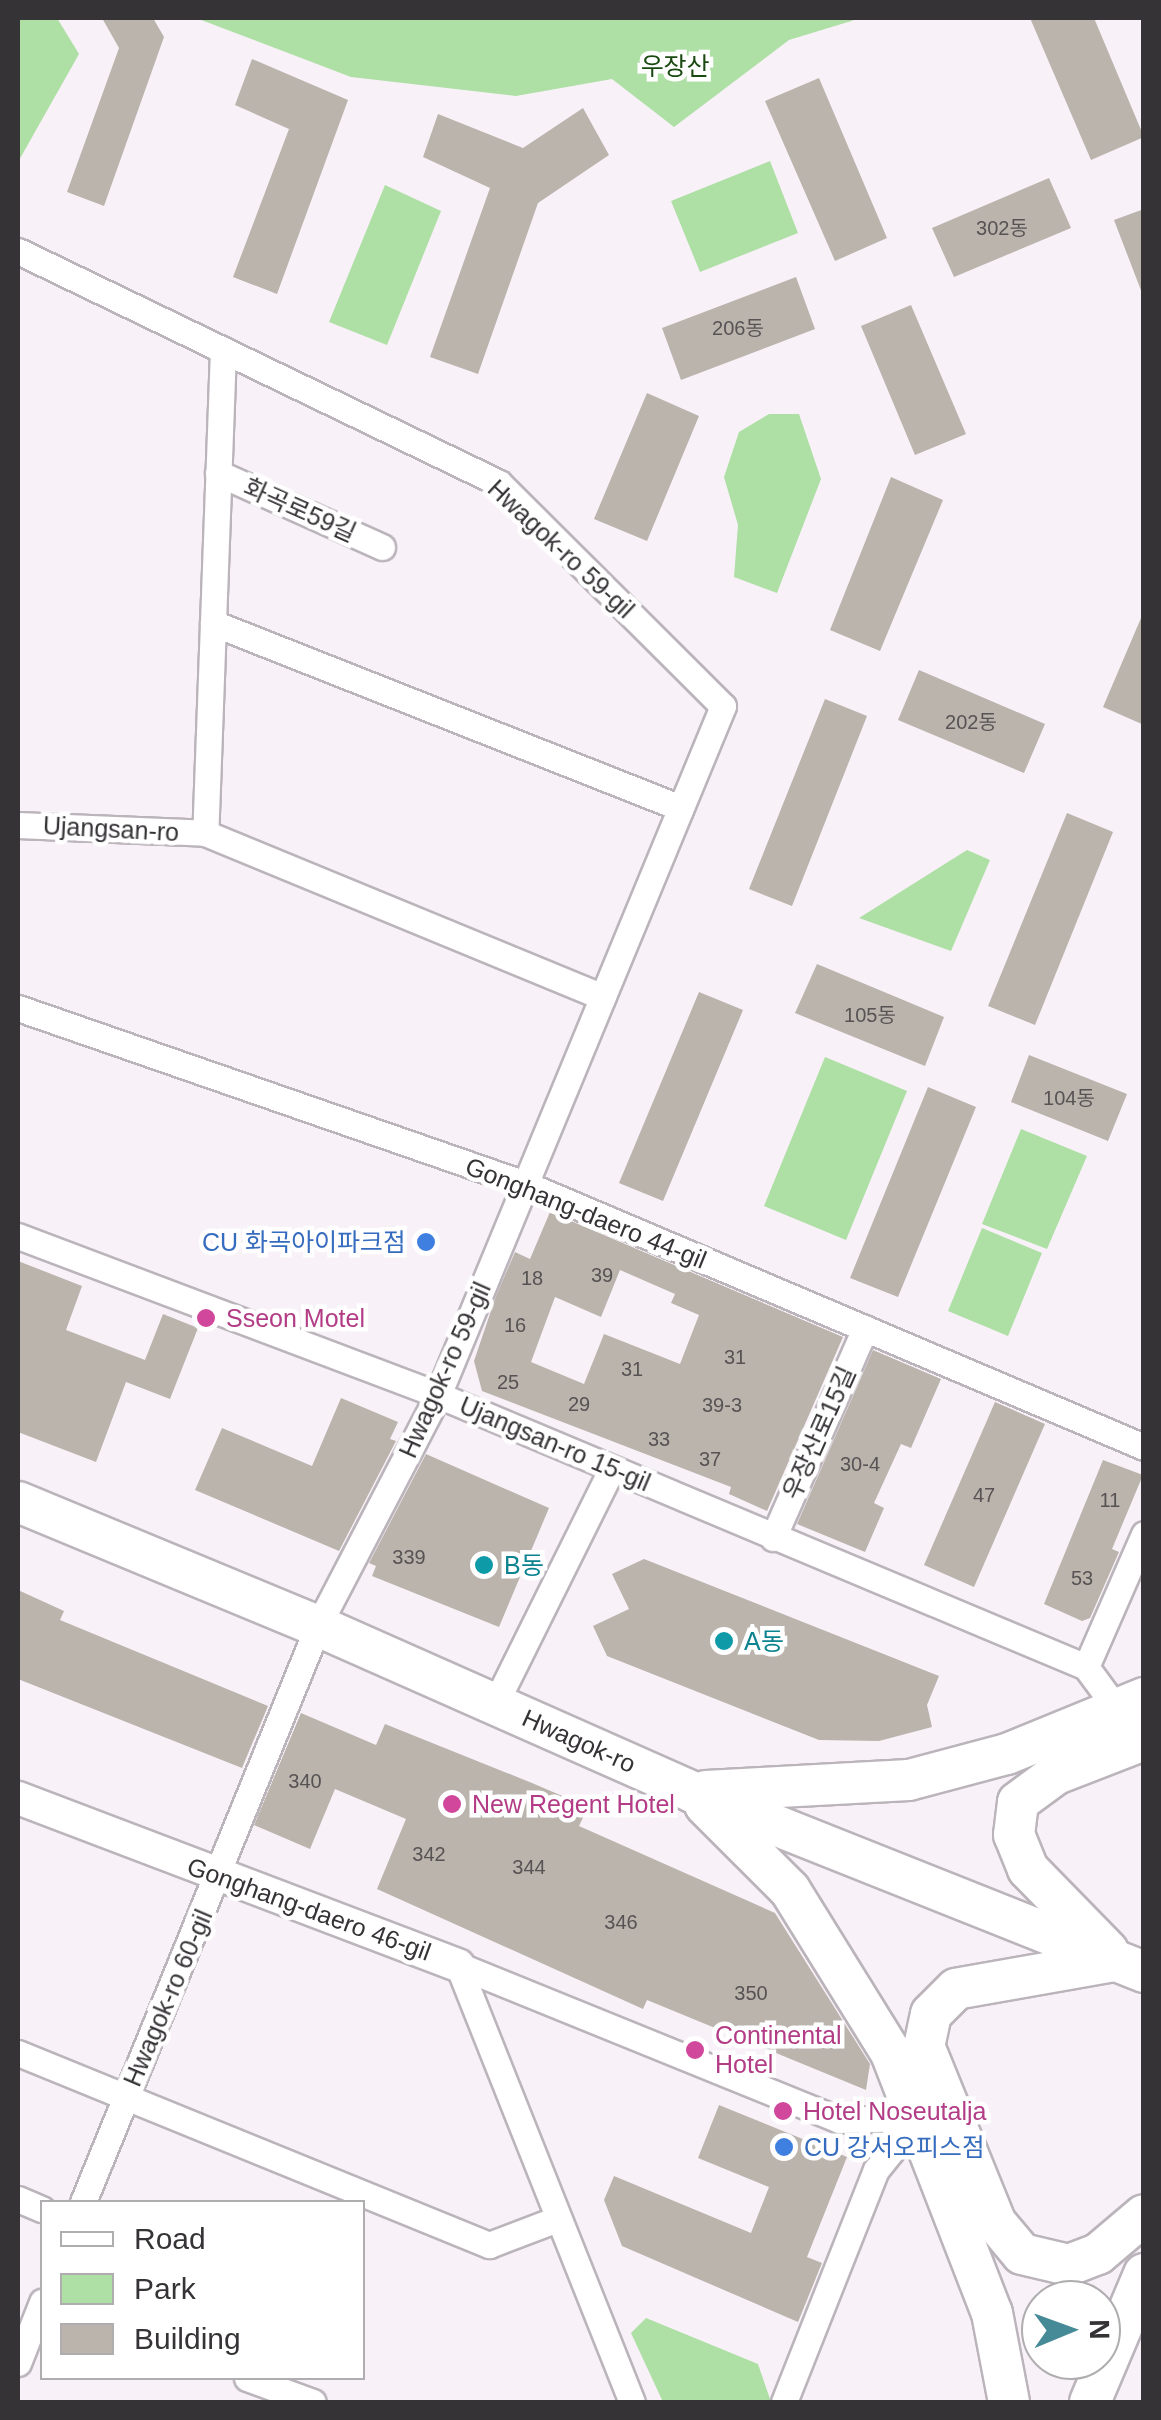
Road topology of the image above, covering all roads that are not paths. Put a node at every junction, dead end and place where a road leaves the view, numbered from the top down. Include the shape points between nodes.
1 (18, 251) edge
2 (223, 350) junction
3 (218, 473) junction
4 (382, 547) dead end
5 (213, 622) junction
6 (681, 808) junction
7 (18, 825) edge
8 (206, 833) junction
9 (603, 997) junction
10 (18, 1008) edge
11 (525, 1184) junction
12 (18, 1236) edge
13 (864, 1328) junction
14 (438, 1395) junction
15 (1144, 1447) edge
16 (612, 1468) junction
17 (18, 1502) edge
18 (1144, 1534) edge
19 (773, 1538) junction
20 (318, 1626) junction
21 (1086, 1668) junction
22 (495, 1704) junction
23 (1130, 1704) edge
24 (1144, 1740) edge
25 (692, 1792) junction
26 (18, 1798) edge
27 (219, 1876) junction
28 (458, 1965) junction
29 (1131, 1966) edge
30 (18, 2053) edge
31 (126, 2096) junction
32 (918, 2118) junction
33 (84, 2200) edge
34 (1144, 2216) edge
35 (557, 2219) junction
36 (1144, 2274) edge
37 (40, 2306) edge
38 (20, 2349) edge
39 (252, 2380) edge
40 (313, 2402) edge
41 (632, 2402) edge
42 (784, 2402) edge
43 (1010, 2402) edge
44 (1090, 2402) edge

1 - 2 street, Hwagok-ro 59-gil
2 - 3 street
2 - 6 street, Hwagok-ro 59-gil via 499,483 683,666 723,706
3 - 4 street, 화곡로59길
3 - 5 street
5 - 6 street
5 - 8 street
6 - 9 street, Hwagok-ro 59-gil
7 - 8 street, Ujangsan-ro
8 - 9 street
9 - 11 street, Hwagok-ro 59-gil
10 - 11 street, Gonghang-daero 44-gil
11 - 13 street, Gonghang-daero 44-gil
11 - 14 street, Hwagok-ro 59-gil
12 - 14 street, Ujangsan-ro 15-gil
13 - 15 street, Gonghang-daero 44-gil
13 - 19 street, 우장산로15길
14 - 16 street, Ujangsan-ro 15-gil
14 - 20 street, Hwagok-ro 59-gil
16 - 19 street, Ujangsan-ro 15-gil
16 - 22 street
17 - 20 main road, Hwagok-ro
18 - 21 street
19 - 21 street, Ujangsan-ro 15-gil
20 - 22 main road, Hwagok-ro
20 - 27 street, Hwagok-ro 60-gil
21 - 23 street
22 - 25 main road, Hwagok-ro
23 - 25 main road via 1007,1754 909,1780
24 - 29 main road via 1056,1774 1018,1802 1014,1836 1028,1869
25 - 29 main road, Hwagok-ro
25 - 32 main road via 790,1890 836,1956
26 - 27 street, Gonghang-daero 46-gil
27 - 28 street, Gonghang-daero 46-gil
27 - 31 street, Hwagok-ro 60-gil
28 - 32 street via 840,2120
28 - 35 street, Gonghang-daero 46-gil
29 - 34 main road via 956,1989 931,2014 924,2046 996,2223 1022,2254 1070,2265 1098,2254
30 - 31 street
31 - 33 street, Hwagok-ro 60-gil
31 - 35 street via 490,2246
32 - 42 street via 876,2170
32 - 43 main road via 992,2313
35 - 41 street, Gonghang-daero 46-gil
36 - 44 main road
37 - 38 street
39 - 40 street

